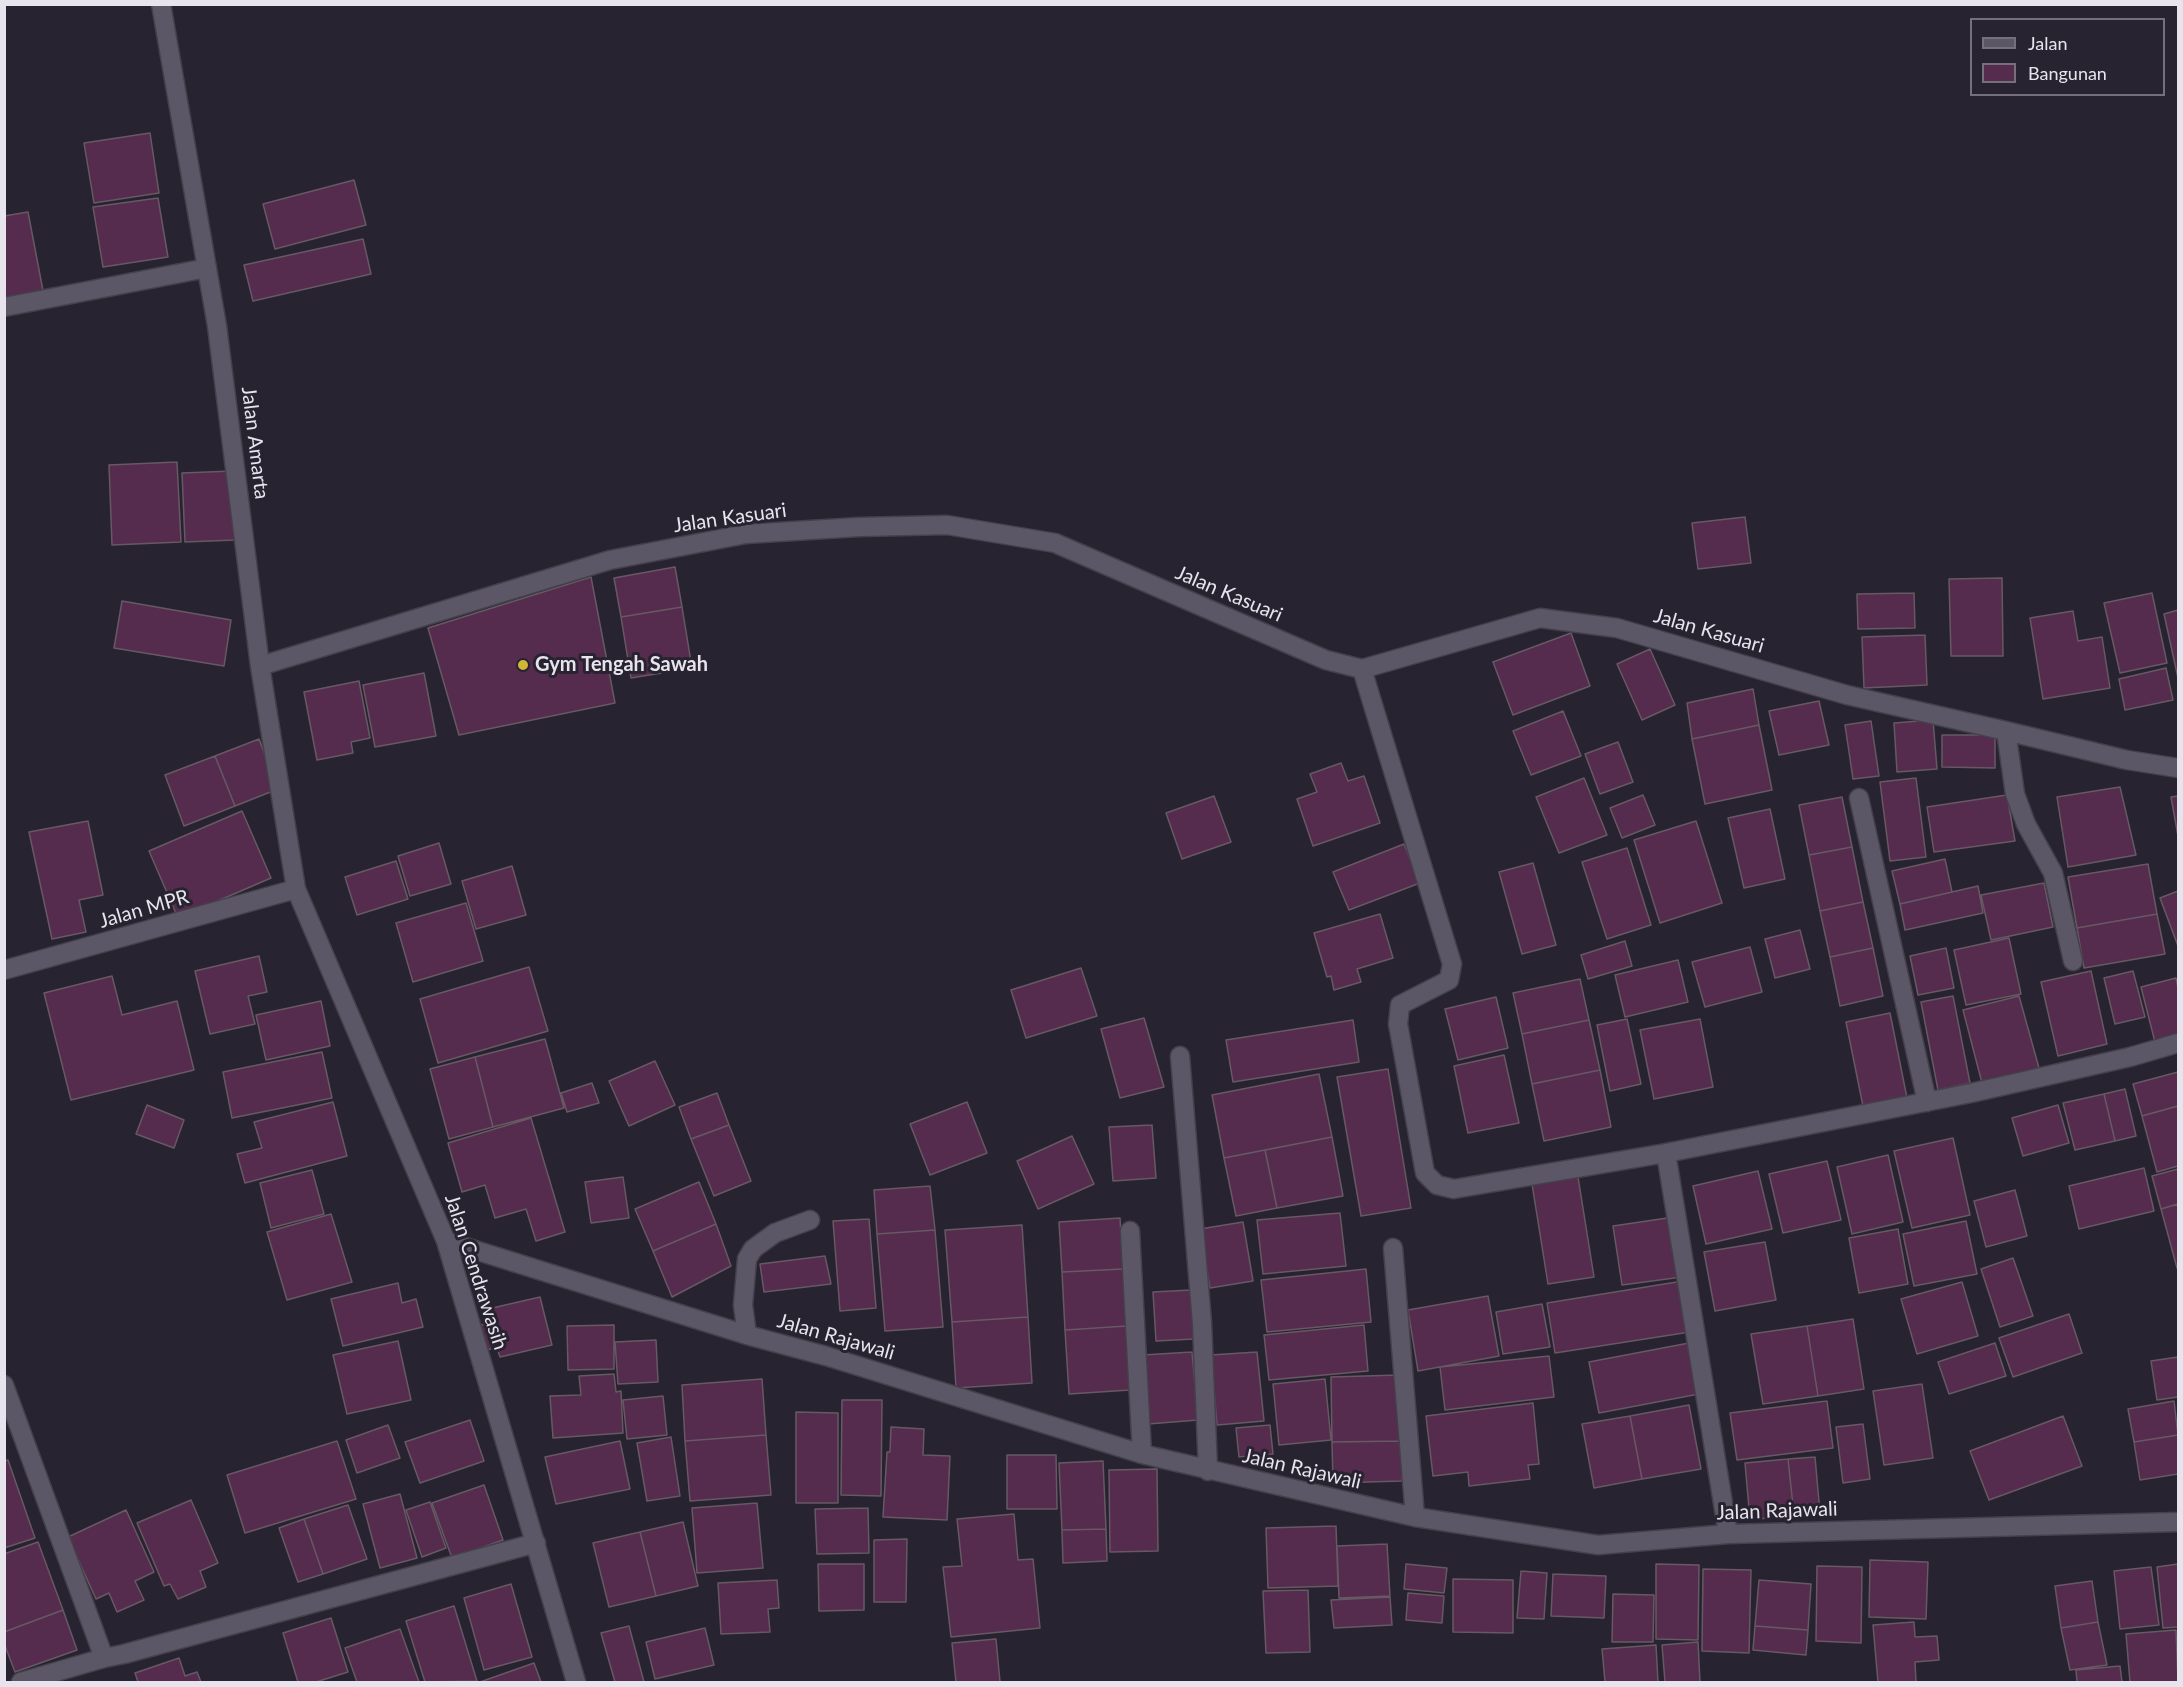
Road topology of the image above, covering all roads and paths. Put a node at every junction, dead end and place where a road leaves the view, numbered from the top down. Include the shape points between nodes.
1 (161, 4) edge
2 (207, 268) junction
3 (4, 307) edge
4 (261, 666) junction
5 (1362, 669) junction
6 (2006, 730) junction
7 (2178, 768) edge
8 (1859, 798) dead end
9 (296, 889) junction
10 (2073, 961) dead end
11 (4, 970) edge
12 (2178, 1043) edge
13 (1180, 1056) dead end
14 (1926, 1102) junction
15 (1666, 1153) junction
16 (810, 1220) dead end
17 (1130, 1231) dead end
18 (446, 1241) junction
19 (1393, 1248) dead end
20 (747, 1335) junction
21 (4, 1385) edge
22 (1142, 1454) junction
23 (1208, 1471) junction
24 (1415, 1517) junction
25 (2178, 1522) edge
26 (1728, 1534) junction
27 (536, 1543) junction
28 (104, 1658) junction
29 (21, 1683) edge
30 (576, 1683) edge

1 - 2 street, Jalan Amarta
2 - 3 street
2 - 4 street, Jalan Amarta
4 - 5 street, Jalan Kasuari via 610,560 746,534 947,525 1055,543 1326,660
4 - 9 street, Jalan Amarta
5 - 6 street, Jalan Kasuari via 1540,618 1617,628 1847,696
5 - 15 street via 1452,964 1449,980 1400,1005 1398,1024 1425,1173 1437,1185 1454,1189
6 - 7 street, Jalan Kasuari via 2127,760
6 - 10 street via 2015,794 2026,824 2053,873
8 - 14 street
9 - 11 street, Jalan MPR
9 - 18 street, Jalan Cendrawasih
12 - 14 street
13 - 23 street via 1202,1323
14 - 15 street
15 - 26 street
16 - 20 street via 775,1233 753,1249 747,1260 743,1305
17 - 22 street
18 - 20 street, Jalan Rajawali
18 - 27 street, Jalan Cendrawasih
19 - 24 street
20 - 22 street, Jalan Rajawali
21 - 28 street
22 - 23 street, Jalan Rajawali
23 - 24 street, Jalan Rajawali
24 - 26 street, Jalan Rajawali via 1598,1545
25 - 26 street, Jalan Rajawali
27 - 28 street
27 - 30 street, Jalan Cendrawasih
28 - 29 street

